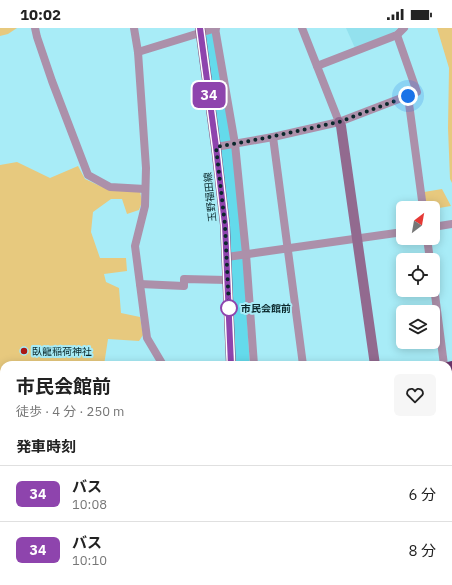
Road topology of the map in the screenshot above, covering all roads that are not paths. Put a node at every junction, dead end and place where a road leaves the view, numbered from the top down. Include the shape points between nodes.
1 (35, 28) edge
2 (134, 28) edge
3 (302, 28) edge
4 (404, 28) edge
5 (215, 29) edge
6 (201, 31) edge
7 (397, 35) junction
8 (138, 52) junction
9 (316, 66) junction
10 (408, 96) junction
11 (339, 122) junction
12 (273, 137) junction
13 (233, 145) junction
14 (218, 147) junction
15 (145, 189) junction
16 (422, 201) edge
17 (452, 224) edge
18 (440, 226) edge
19 (396, 233) edge
20 (357, 239) junction
21 (288, 249) junction
22 (244, 254) junction
23 (229, 257) junction
24 (227, 280) junction
25 (140, 284) junction
26 (435, 297) edge
27 (161, 361) edge
28 (231, 361) edge
29 (254, 361) edge
30 (302, 361) edge
31 (374, 361) edge
32 (443, 361) edge

1 - 15 street via 88,175 110,187
2 - 8 street
3 - 9 street
4 - 7 street
5 - 6 street
5 - 13 street
6 - 8 street
6 - 14 main road, 玉野福田線
7 - 9 street
7 - 10 street via 418,92
8 - 15 street
9 - 11 street
10 - 11 street
10 - 16 street
11 - 12 street
11 - 20 street via 342,126
12 - 13 street
12 - 21 street
13 - 14 street
13 - 22 street
14 - 23 main road, 玉野福田線
15 - 25 street via 145,206 135,246
17 - 18 street
19 - 20 street
20 - 21 street
20 - 31 street
21 - 22 street
21 - 30 street
22 - 23 street
22 - 29 street
23 - 24 main road, 玉野福田線
24 - 25 street via 184,279 184,286
24 - 28 main road, 玉野福田線
25 - 27 street via 147,338
26 - 32 street

